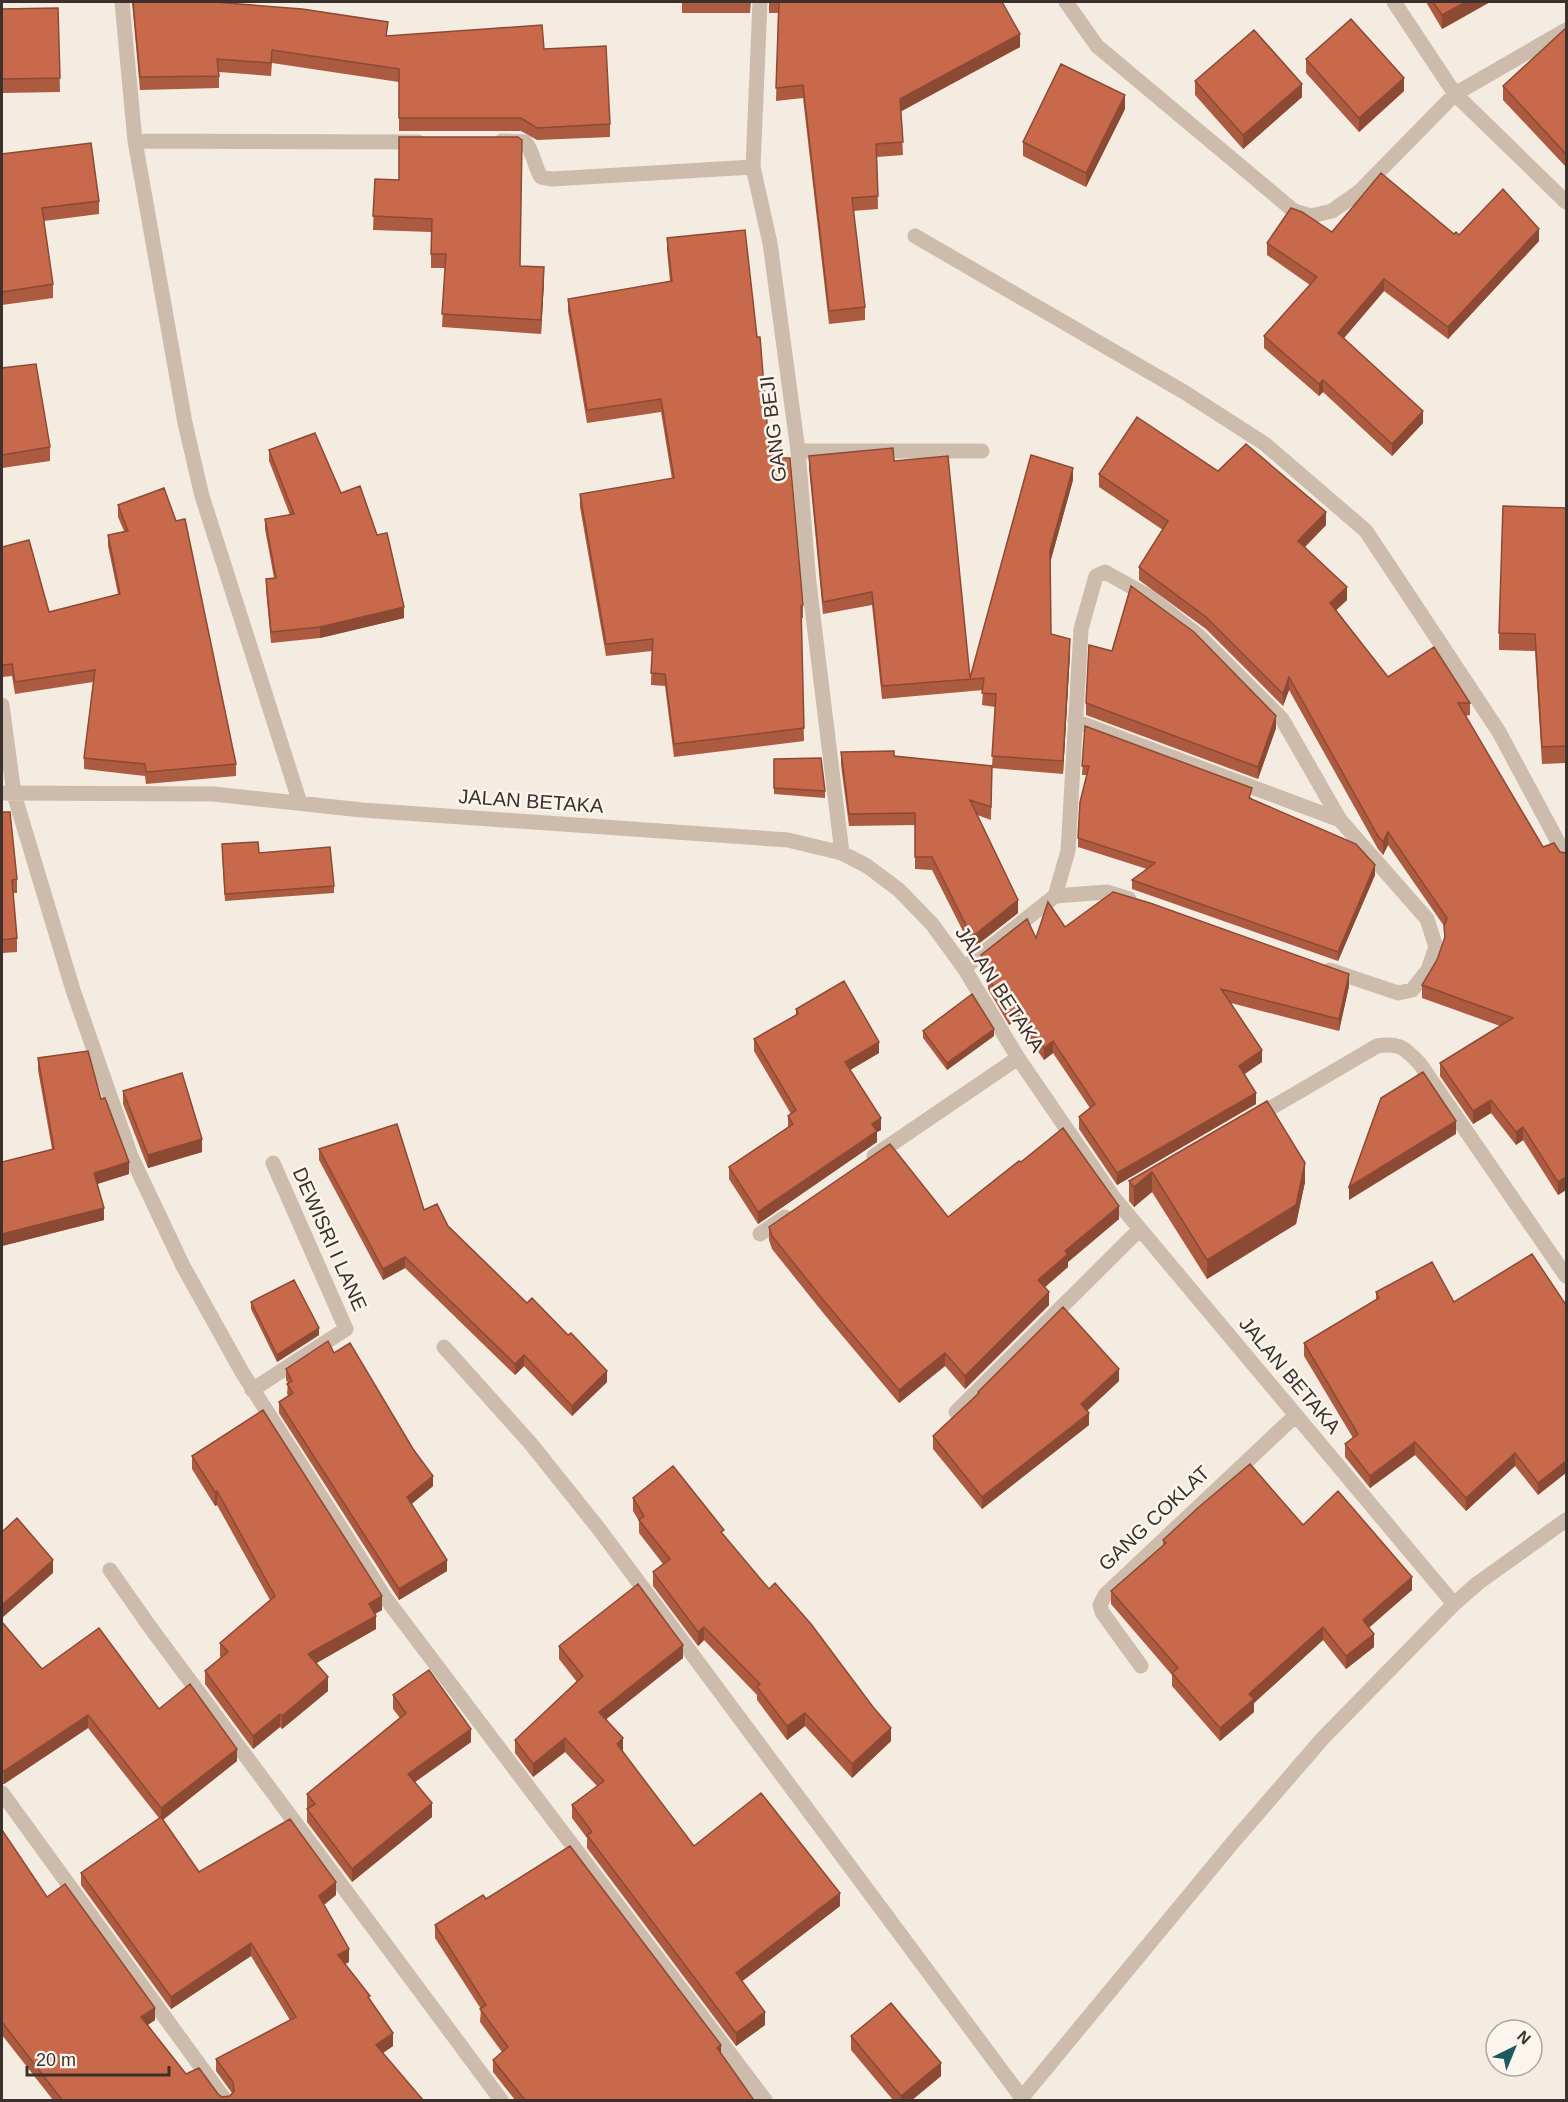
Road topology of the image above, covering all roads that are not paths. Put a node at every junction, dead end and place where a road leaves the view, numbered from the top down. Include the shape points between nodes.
1 (122, 2) edge
2 (760, 2) edge
3 (1066, 2) edge
4 (1394, 2) edge
5 (1566, 30) edge
6 (1455, 94) junction
7 (135, 141) junction
8 (432, 141) edge
9 (488, 141) edge
10 (753, 167) junction
11 (1566, 202) edge
12 (915, 236) dead end
13 (798, 451) junction
14 (982, 452) dead end
15 (2, 705) edge
16 (1075, 721) junction
17 (8, 793) edge
18 (300, 803) junction
19 (1340, 819) junction
20 (842, 853) junction
21 (1566, 857) edge
22 (1055, 896) junction
23 (1144, 903) edge
24 (1310, 963) edge
25 (964, 968) junction
26 (1018, 1058) junction
27 (1236, 1128) edge
28 (865, 1162) edge
29 (273, 1163) dead end
30 (798, 1208) edge
31 (1140, 1229) junction
32 (760, 1234) dead end
33 (1566, 1275) edge
34 (444, 1347) dead end
35 (252, 1390) junction
36 (956, 1412) edge
37 (1296, 1415) junction
38 (1566, 1520) edge
39 (110, 1570) dead end
40 (1454, 1604) junction
41 (1141, 1666) dead end
42 (2, 1793) edge
43 (1021, 2099) edge
44 (225, 2100) edge
45 (501, 2100) edge
46 (765, 2100) edge

1 - 7 street
2 - 10 street, GANG BEJI
3 - 6 street via 1097,46 1294,211 1311,216 1332,211 1359,192
4 - 6 street
5 - 6 street
6 - 11 street
7 - 8 street
7 - 18 street via 185,423 202,496
9 - 10 street via 525,142 538,173 552,179
10 - 13 street, GANG BEJI via 770,243
12 - 21 street via 1184,392 1255,438 1366,531 1499,732
13 - 14 street
13 - 20 street, GANG BEJI via 809,583
15 - 17 street
16 - 19 street
16 - 19 street via 1081,629 1096,576 1105,572 1148,596 1200,636 1282,719
16 - 22 street via 1068,851
17 - 18 street, JALAN BETAKA via 192,793
17 - 35 street via 132,1156 183,1266
18 - 20 street, JALAN BETAKA via 788,840
19 - 24 street via 1427,919 1436,947 1428,970 1412,990 1398,993
20 - 25 street, JALAN BETAKA via 899,890 932,924
22 - 23 street via 1107,892
22 - 25 street
25 - 26 street, JALAN BETAKA
26 - 28 street
26 - 31 street, JALAN BETAKA
27 - 33 street via 1377,1046 1393,1044 1407,1050
29 - 35 street, DEWISRI I LANE via 346,1329
30 - 32 street
31 - 36 street
31 - 37 street, JALAN BETAKA
34 - 43 street via 531,1444 599,1529
35 - 46 street via 384,1596
37 - 40 street, JALAN BETAKA
37 - 41 street, GANG COKLAT via 1105,1595 1100,1605 1102,1612
38 - 40 street
39 - 45 street
40 - 43 street via 1316,1747
42 - 44 street

